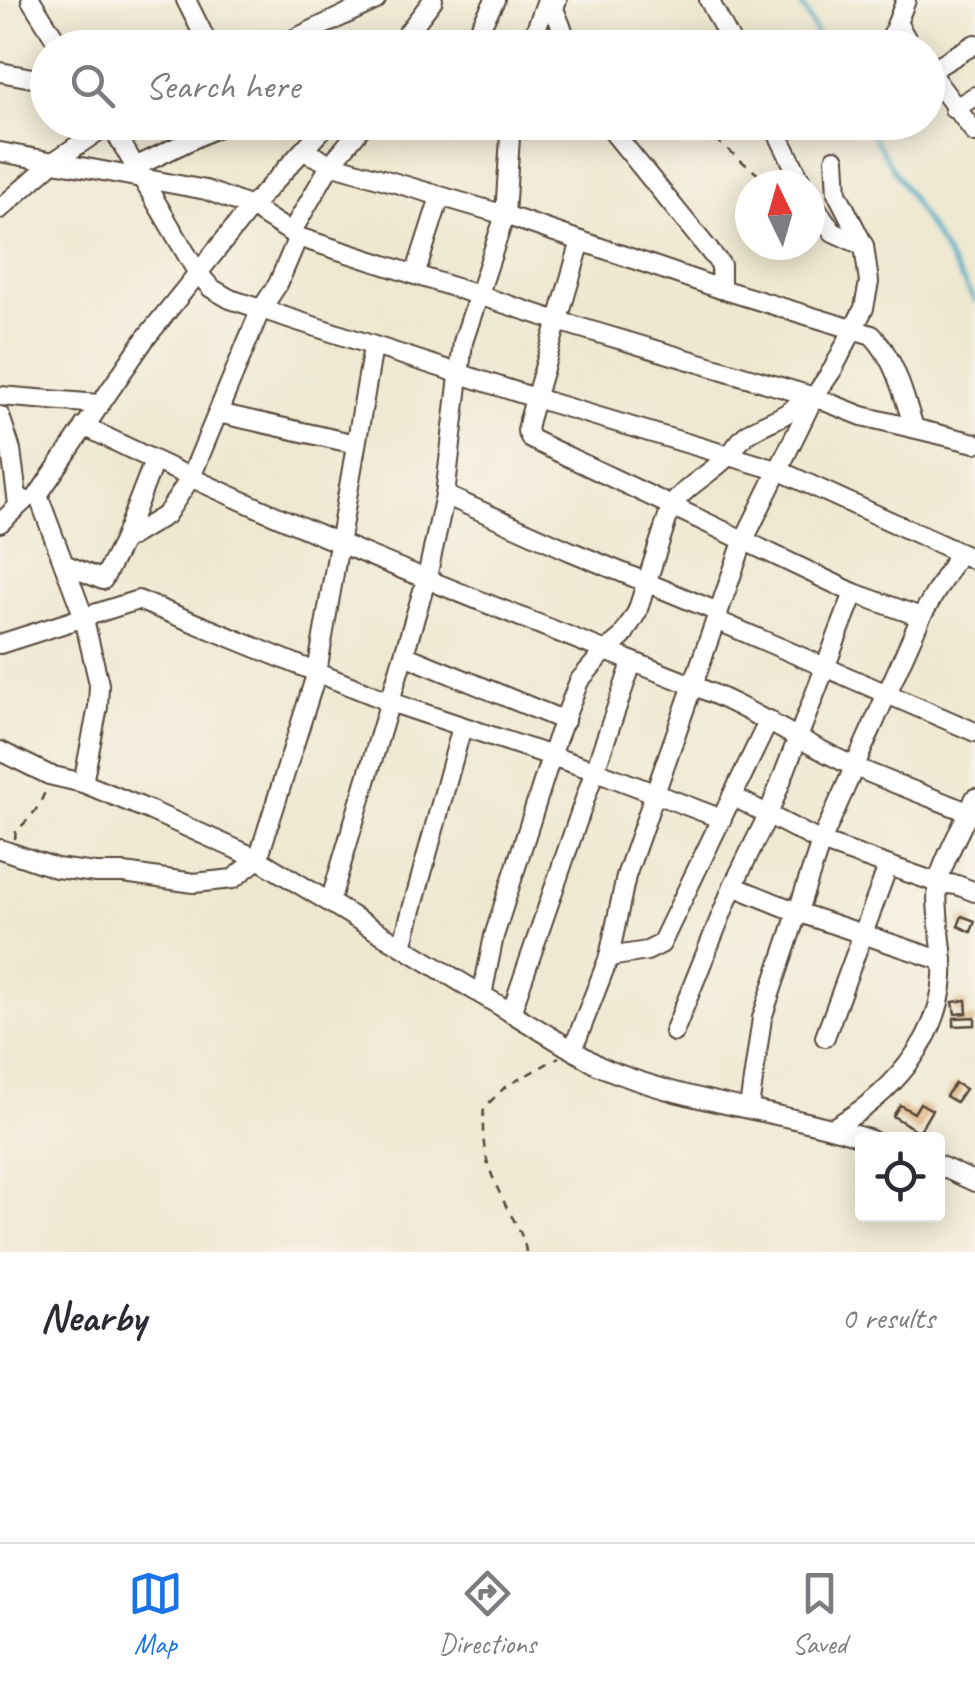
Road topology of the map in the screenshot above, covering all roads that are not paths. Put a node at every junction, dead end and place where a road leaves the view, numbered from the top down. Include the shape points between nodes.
1 (31, 0) edge
2 (186, 0) edge
3 (432, 0) edge
4 (495, 0) edge
5 (547, 0) edge
6 (557, 0) edge
7 (709, 0) edge
8 (906, 0) edge
9 (363, 2) edge
10 (898, 23) junction
11 (50, 30) edge
12 (201, 30) edge
13 (309, 30) edge
14 (410, 30) edge
15 (479, 30) edge
16 (536, 30) edge
17 (563, 30) edge
18 (725, 30) edge
19 (895, 30) edge
20 (902, 30) edge
21 (975, 44) edge
22 (945, 61) edge
23 (0, 72) edge
24 (30, 78) edge
25 (945, 96) edge
26 (975, 96) edge
27 (954, 109) junction
28 (975, 134) edge
29 (85, 140) edge
30 (120, 140) edge
31 (196, 140) edge
32 (313, 140) edge
33 (351, 140) edge
34 (510, 140) edge
35 (620, 140) edge
36 (781, 140) edge
37 (303, 151) junction
38 (0, 152) edge
39 (834, 159) dead end
40 (53, 162) junction
41 (331, 164) junction
42 (796, 170) edge
43 (138, 172) junction
44 (440, 197) junction
45 (251, 207) junction
46 (0, 209) edge
47 (505, 215) junction
48 (825, 220) edge
49 (295, 235) junction
50 (581, 241) junction
51 (864, 246) junction
52 (197, 272) junction
53 (415, 275) junction
54 (720, 289) junction
55 (480, 296) junction
56 (260, 311) junction
57 (558, 321) junction
58 (853, 328) junction
59 (373, 347) junction
60 (458, 373) junction
61 (0, 396) edge
62 (810, 396) junction
63 (535, 398) junction
64 (99, 404) junction
65 (218, 412) junction
66 (0, 416) edge
67 (84, 426) junction
68 (914, 426) junction
69 (356, 444) junction
70 (975, 444) edge
71 (730, 454) junction
72 (154, 461) junction
73 (780, 471) junction
74 (191, 476) junction
75 (445, 494) junction
76 (38, 495) junction
77 (18, 504) junction
78 (671, 508) junction
79 (0, 523) edge
80 (123, 541) junction
81 (744, 542) junction
82 (339, 543) junction
83 (967, 556) edge
84 (64, 564) junction
85 (427, 577) junction
86 (102, 580) junction
87 (648, 583) junction
88 (854, 593) junction
89 (138, 600) junction
90 (83, 615) junction
91 (717, 616) junction
92 (922, 618) junction
93 (0, 644) edge
94 (604, 652) junction
95 (404, 655) junction
96 (632, 663) junction
97 (824, 665) junction
98 (317, 672) junction
99 (694, 686) junction
100 (885, 696) junction
101 (390, 702) junction
102 (565, 720) junction
103 (769, 720) junction
104 (462, 728) junction
105 (975, 732) edge
106 (799, 737) junction
107 (0, 752) edge
108 (551, 758) junction
109 (853, 766) junction
110 (596, 771) junction
111 (83, 783) junction
112 (656, 794) junction
113 (732, 796) junction
114 (973, 809) edge
115 (768, 816) junction
116 (722, 819) junction
117 (821, 842) junction
118 (2, 850) edge
119 (258, 859) junction
120 (888, 866) junction
121 (938, 883) junction
122 (733, 886) junction
123 (975, 892) edge
124 (330, 902) junction
125 (797, 912) junction
126 (862, 934) junction
127 (402, 946) junction
128 (609, 957) junction
129 (942, 961) junction
130 (482, 996) junction
131 (511, 1013) junction
132 (674, 1032) dead end
133 (825, 1037) dead end
134 (573, 1049) junction
135 (749, 1108) junction
136 (834, 1127) junction
137 (855, 1134) edge
138 (945, 1168) edge
139 (975, 1182) edge

1 - 11 street
2 - 12 street
3 - 14 street
4 - 15 street
5 - 16 street
6 - 17 street
7 - 18 street
8 - 10 street
9 - 13 street
10 - 19 street
10 - 20 street
21 - 22 street
23 - 24 street
25 - 27 street
26 - 27 street
27 - 28 street
29 - 40 street
30 - 43 street
31 - 43 street
32 - 37 street
33 - 41 street
34 - 47 street
35 - 54 street via 722,265
36 - 42 street
37 - 41 street
37 - 45 street
38 - 40 street
39 - 51 street via 837,194
40 - 43 street
40 - 46 street
41 - 44 street
41 - 49 street
43 - 45 street
43 - 52 street
44 - 47 street
44 - 53 street
45 - 49 street
45 - 52 street
47 - 50 street
47 - 55 street
48 - 51 street via 833,232
49 - 53 street
49 - 56 street via 278,284
50 - 54 street
50 - 57 street
51 - 58 street via 869,282
52 - 56 street via 210,288
52 - 64 street
53 - 55 street
54 - 58 street
55 - 57 street
55 - 60 street
56 - 59 street
56 - 65 street
57 - 62 street
57 - 63 street
58 - 62 street via 833,369
58 - 68 street via 884,347
59 - 60 street
59 - 69 street
60 - 63 street
60 - 75 street
61 - 64 street
62 - 68 street
62 - 71 street via 742,438
62 - 73 street
63 - 71 street
63 - 78 street via 531,439
64 - 67 street
65 - 69 street
65 - 74 street
66 - 77 street
67 - 72 street
67 - 76 street
68 - 70 street
69 - 82 street
71 - 73 street
71 - 78 street
72 - 74 street
72 - 80 street
73 - 81 street
73 - 83 street
74 - 80 street via 166,515
74 - 82 street
75 - 85 street
75 - 87 street
76 - 77 street
76 - 84 street
77 - 79 street
78 - 81 street
78 - 87 street
80 - 86 street
81 - 88 street
81 - 91 street
82 - 85 street
82 - 98 street
83 - 92 street
84 - 86 street
84 - 90 street
85 - 94 street
85 - 95 street
86 - 89 street
87 - 91 street
87 - 94 street via 622,637
88 - 92 street
88 - 97 street
89 - 90 street
89 - 98 street
90 - 93 street
90 - 111 street via 99,684
91 - 97 street
91 - 99 street
92 - 100 street
94 - 96 street
94 - 102 street via 579,681
95 - 101 street
95 - 102 street
96 - 99 street
96 - 110 street
97 - 100 street
97 - 106 street
98 - 101 street
98 - 119 street
99 - 103 street
99 - 112 street
100 - 105 street
100 - 109 street
101 - 104 street
101 - 124 street
102 - 108 street
103 - 106 street
103 - 113 street
104 - 108 street
104 - 127 street
106 - 109 street
106 - 115 street
107 - 111 street
108 - 110 street
108 - 130 street via 494,936
109 - 114 street
109 - 117 street
110 - 112 street
110 - 131 street
111 - 119 street
112 - 116 street
112 - 128 street via 626,876
113 - 115 street
113 - 116 street
114 - 121 street
115 - 117 street
115 - 122 street
116 - 128 street via 661,944
117 - 120 street
117 - 125 street
118 - 119 street via 56,868 194,883 233,879
119 - 124 street
120 - 121 street
120 - 126 street
121 - 123 street
121 - 129 street
122 - 125 street
122 - 132 street
124 - 127 street
125 - 126 street
125 - 135 street via 762,1018
126 - 129 street
126 - 133 street
127 - 130 street
128 - 134 street
129 - 136 street via 934,1017 906,1066 866,1110
130 - 131 street
131 - 134 street
134 - 135 street via 642,1085
135 - 136 street
136 - 137 street
138 - 139 street

